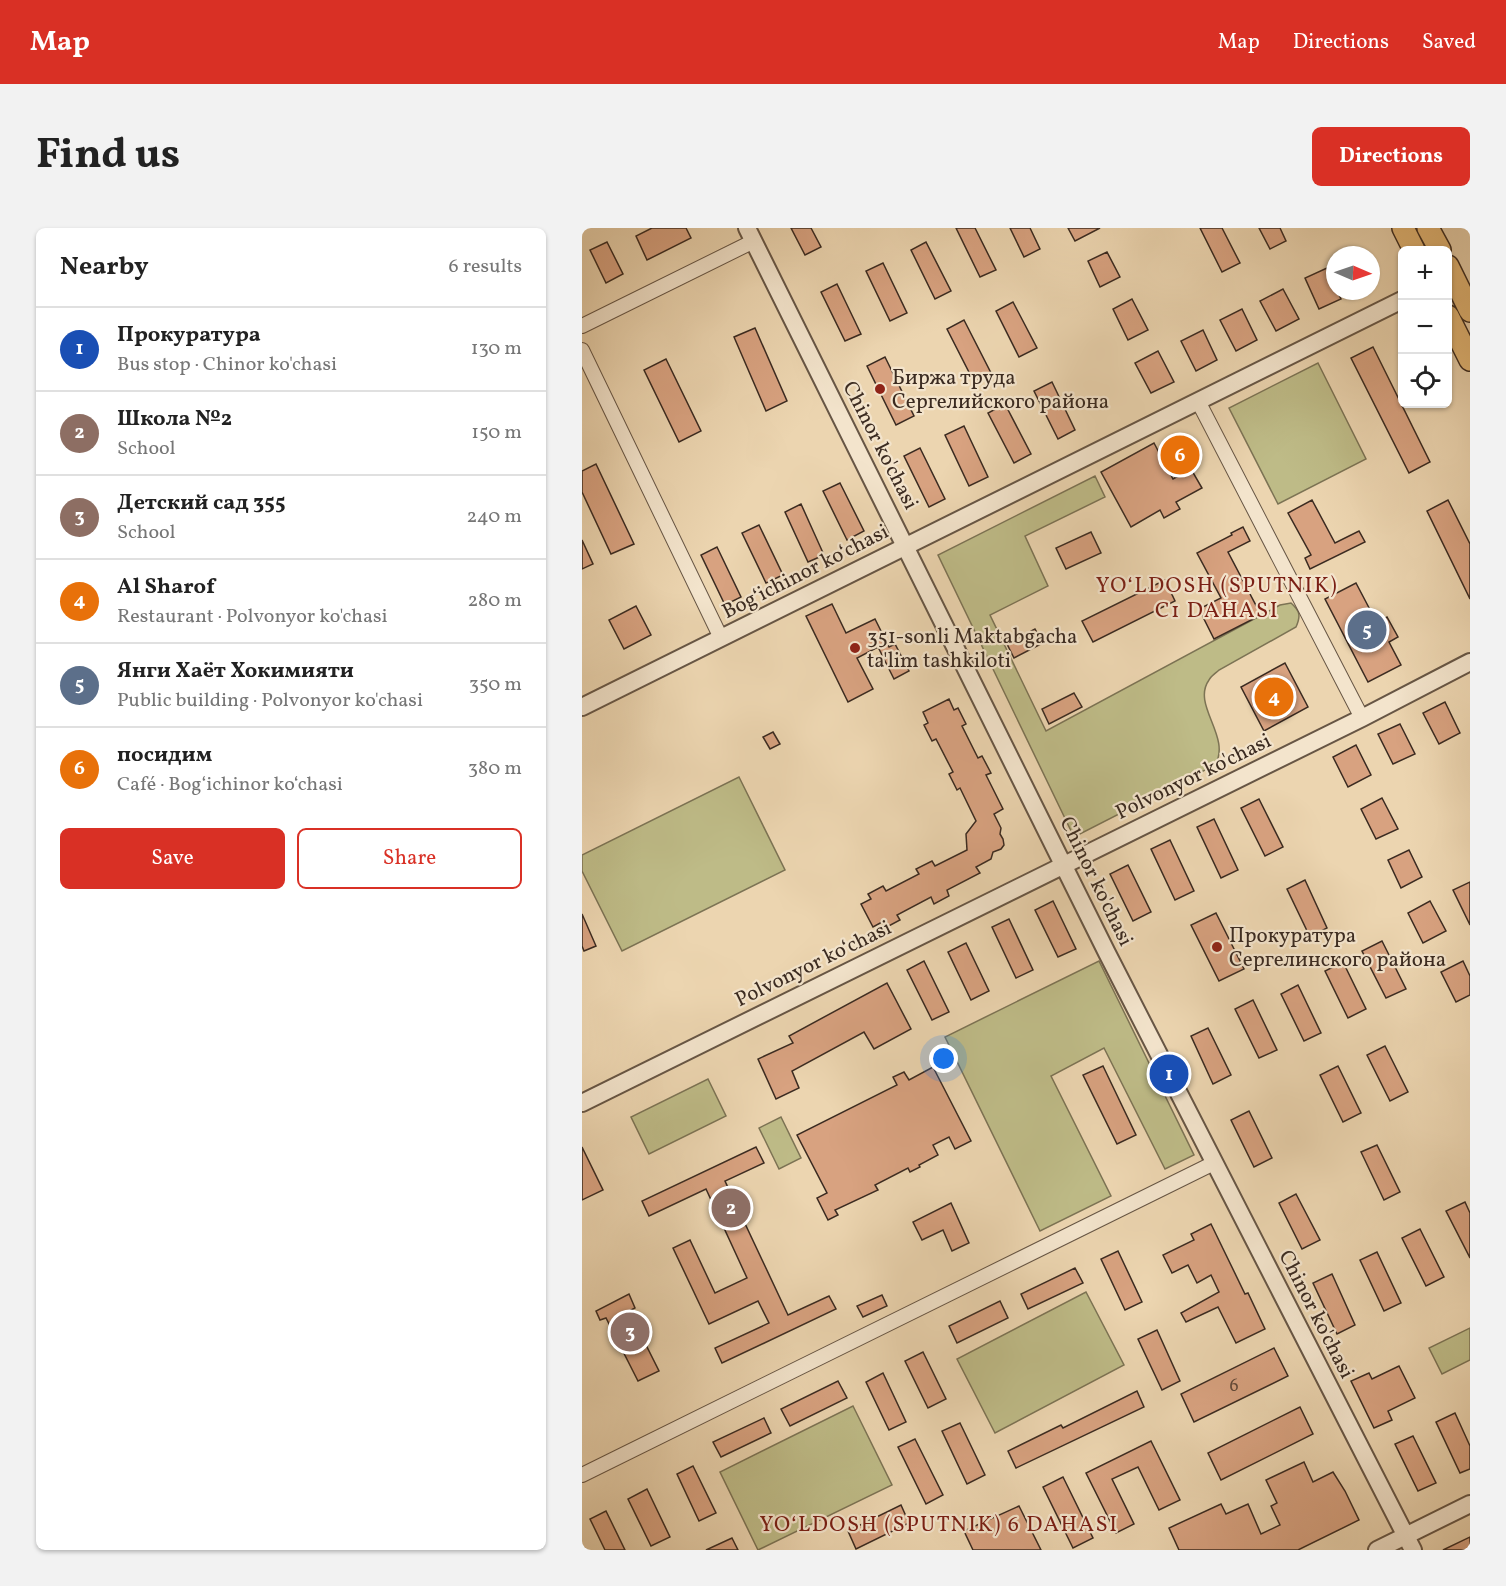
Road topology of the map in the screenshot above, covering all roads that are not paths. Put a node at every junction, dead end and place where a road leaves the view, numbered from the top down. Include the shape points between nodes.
1 (1403, 228) edge
2 (1428, 228) edge
3 (750, 235) edge
4 (1412, 246) edge
5 (1438, 246) edge
6 (1452, 274) edge
7 (1398, 302) edge
8 (1470, 311) edge
9 (1452, 324) edge
10 (582, 326) edge
11 (582, 350) edge
12 (1470, 360) edge
13 (1198, 401) junction
14 (907, 546) junction
15 (721, 639) junction
16 (1470, 662) edge
17 (582, 707) edge
18 (1362, 718) junction
19 (1064, 864) junction
20 (582, 1103) edge
21 (1214, 1163) junction
22 (582, 1475) edge
23 (1470, 1504) edge
24 (1409, 1543) edge
25 (1377, 1550) edge

1 - 4 main road
2 - 5 main road
3 - 10 street
3 - 14 street, Chinor ko'chasi
6 - 8 main road
7 - 13 street, Bogʻichinor koʻchasi
9 - 12 main road
11 - 15 street
13 - 14 street, Bogʻichinor koʻchasi
13 - 18 street
14 - 15 street, Bogʻichinor koʻchasi
14 - 19 street, Chinor ko'chasi
15 - 17 street, Bogʻichinor koʻchasi
16 - 18 street, Polvonyor ko'chasi
18 - 19 street, Polvonyor ko'chasi
19 - 20 street, Polvonyor koʻchasi
19 - 21 street, Chinor ko'chasi
21 - 22 street
21 - 24 street, Chinor ko'chasi
23 - 24 street
24 - 25 street

